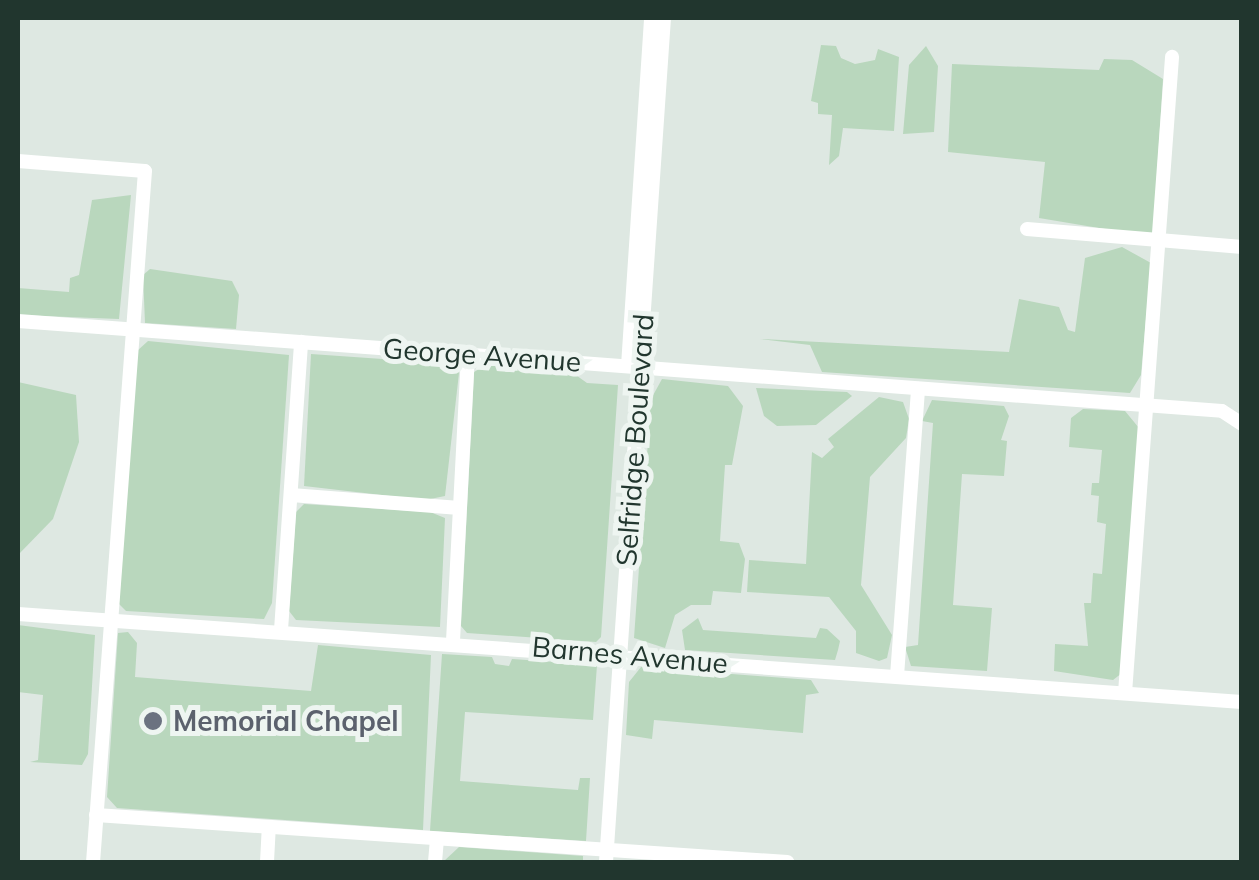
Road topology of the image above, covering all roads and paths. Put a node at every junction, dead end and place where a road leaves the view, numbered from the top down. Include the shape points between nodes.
1 (650, 18) edge
2 (664, 18) edge
3 (1172, 57) dead end
4 (18, 161) edge
5 (1027, 229) dead end
6 (1161, 244) junction
7 (1242, 247) edge
8 (18, 322) edge
9 (134, 330) junction
10 (301, 342) junction
11 (468, 354) junction
12 (633, 366) junction
13 (918, 390) junction
14 (1148, 406) junction
15 (1242, 424) edge
16 (291, 495) junction
17 (459, 508) junction
18 (18, 614) edge
19 (110, 620) junction
20 (281, 630) junction
21 (453, 641) junction
22 (620, 656) junction
23 (898, 676) junction
24 (1125, 693) junction
25 (1242, 702) edge
26 (96, 814) junction
27 (269, 826) junction
28 (437, 839) junction
29 (606, 856) edge
30 (93, 862) edge
31 (267, 862) edge
32 (435, 862) edge
33 (787, 862) edge

1 - 12 street
2 - 12 street, Selfridge Boulevard
3 - 6 street
4 - 9 street via 145,171
5 - 6 street
6 - 7 street
6 - 14 street
8 - 9 street, George Avenue
9 - 10 street, George Avenue
9 - 19 street
10 - 11 street, George Avenue
10 - 16 street
11 - 12 street, George Avenue
11 - 17 street
12 - 13 street, George Avenue
12 - 22 street, Selfridge Boulevard
13 - 14 street, George Avenue
13 - 23 street
14 - 15 street, George Avenue via 1222,411
14 - 24 street
16 - 17 street
16 - 20 street
17 - 21 street
18 - 19 street, Barnes Avenue
19 - 20 street, Barnes Avenue
19 - 26 street
20 - 21 street, Barnes Avenue
21 - 22 street, Barnes Avenue
22 - 23 street, Barnes Avenue
22 - 29 street, Selfridge Boulevard
23 - 24 street, Barnes Avenue
24 - 25 street, Barnes Avenue
26 - 27 street
26 - 30 street
27 - 28 street
27 - 31 street
28 - 29 street
28 - 32 street
29 - 33 street

